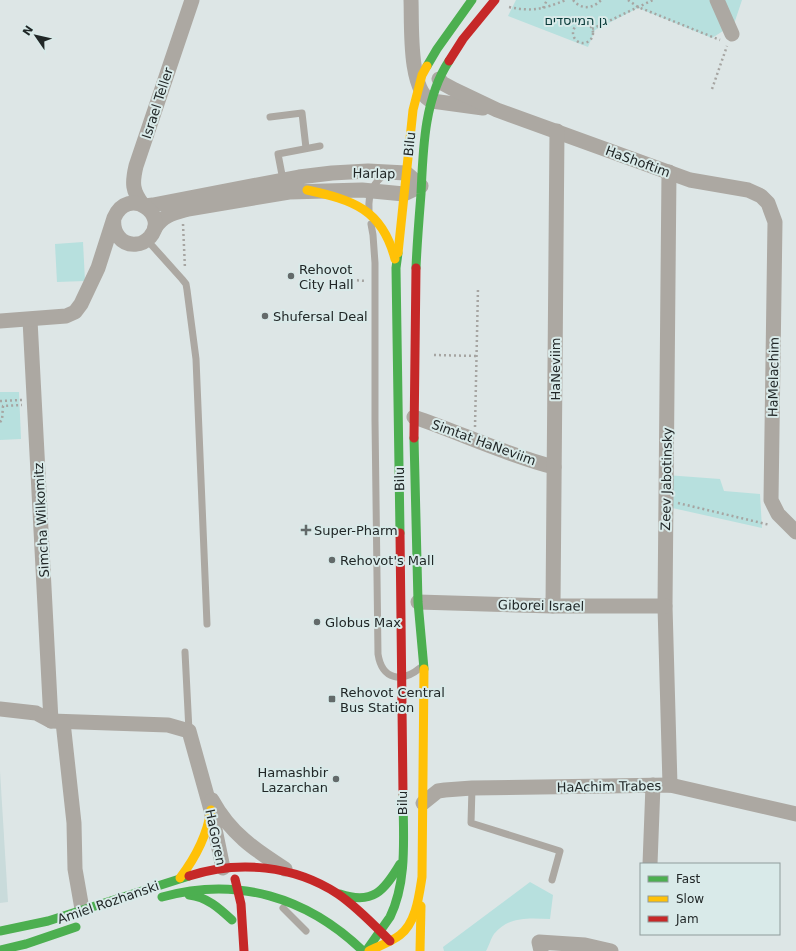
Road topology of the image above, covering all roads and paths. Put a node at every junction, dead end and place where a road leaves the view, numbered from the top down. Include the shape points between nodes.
1 (192, 0) edge
2 (411, 0) edge
3 (472, 0) edge
4 (547, 0) edge
5 (566, 0) edge
6 (573, 0) edge
7 (601, 0) edge
8 (628, 0) edge
9 (653, 0) edge
10 (717, 0) edge
11 (494, 2) edge
12 (638, 7) junction
13 (543, 9) junction
14 (592, 29) junction
15 (730, 39) junction
16 (439, 79) junction
17 (419, 85) junction
18 (712, 90) dead end
19 (432, 101) junction
20 (498, 110) junction
21 (270, 117) dead end
22 (557, 131) junction
23 (320, 146) dead end
24 (306, 148) junction
25 (390, 172) junction
26 (669, 172) junction
27 (406, 174) junction
28 (283, 180) junction
29 (421, 186) junction
30 (307, 190) junction
31 (371, 190) junction
32 (404, 194) junction
33 (144, 206) junction
34 (183, 211) junction
35 (772, 213) joint
36 (369, 214) junction
37 (114, 218) junction
38 (145, 237) junction
39 (98, 268) junction
40 (396, 268) junction
41 (352, 280) dead end
42 (186, 285) junction
43 (366, 288) dead end
44 (478, 288) dead end
45 (30, 320) junction
46 (0, 321) edge
47 (434, 355) dead end
48 (477, 356) junction
49 (0, 401) edge
50 (34, 402) junction
51 (414, 417) junction
52 (0, 422) edge
53 (475, 440) junction
54 (554, 467) junction
55 (666, 501) junction
56 (772, 525) dead end
57 (796, 532) edge
58 (418, 602) junction
59 (553, 606) junction
60 (665, 606) junction
61 (207, 624) dead end
62 (185, 652) dead end
63 (424, 666) junction
64 (402, 678) junction
65 (0, 709) edge
66 (57, 722) junction
67 (189, 731) junction
68 (205, 785) junction
69 (654, 785) junction
70 (670, 785) junction
71 (472, 788) junction
72 (423, 803) junction
73 (211, 810) junction
74 (796, 814) edge
75 (402, 858) junction
76 (650, 863) edge
77 (288, 871) junction
78 (180, 878) junction
79 (552, 880) dead end
80 (421, 882) junction
81 (226, 886) junction
82 (239, 891) junction
83 (337, 893) junction
84 (170, 895) junction
85 (273, 898) junction
86 (156, 900) dead end
87 (262, 903) dead end
88 (82, 909) junction
89 (251, 911) dead end
90 (232, 920) junction
91 (82, 925) dead end
92 (243, 930) junction
93 (0, 931) edge
94 (306, 931) dead end
95 (381, 931) junction
96 (393, 944) junction
97 (22, 947) edge
98 (0, 950) edge
99 (240, 951) edge
100 (244, 951) edge
101 (366, 951) edge
102 (420, 951) edge
103 (541, 951) edge
104 (611, 951) edge

1 - 33 street, Israel Teller via 136,166 134,192
2 - 17 street, Bilu via 412,60
3 - 17 street via 432,57
4 - 13 path
5 - 13 path
6 - 7 path via 585,8
8 - 12 path
9 - 12 path
10 - 15 street
11 - 13 path via 524,10
11 - 16 street, Bilu via 454,50
12 - 14 path
12 - 15 path
14 - 14 path via 593,36 590,41 579,43 574,38 573,29 578,24 585,23
15 - 18 path
16 - 19 street, Bilu
16 - 20 street, HaShoftim via 455,90
17 - 19 street via 423,95
17 - 27 street, Bilu via 413,110
19 - 20 street, HaShoftim
19 - 29 street, Bilu via 426,127
20 - 22 street, HaShoftim
21 - 24 lane via 302,113
22 - 26 street, HaShoftim
22 - 54 street, HaNeviim
23 - 24 lane
24 - 28 lane via 278,154
25 - 27 street, Harlap
25 - 28 street, Harlap via 332,173
25 - 31 lane via 377,181
26 - 35 street, HaShoftim via 690,180 748,190 764,199
26 - 55 street, Zeev Jabotinsky
27 - 29 street, Harlap
27 - 32 street, Bilu
28 - 33 street, Harlap
29 - 32 street, Harlap
29 - 51 street, Bilu via 416,267
30 - 31 street, Harlap
30 - 34 street, Harlap
30 - 36 street via 345,200
31 - 32 street, Harlap
31 - 36 lane
32 - 40 street, Bilu
33 - 37 street via 127,204
33 - 38 street via 154,217
34 - 38 street, Harlap via 166,216
34 - 42 path
35 - 57 street, HaMelachim via 775,222 771,500 778,514
36 - 40 street via 388,236
36 - 64 lane via 375,263 378,654 383,669 392,676
37 - 38 street via 113,225 117,236 122,240
37 - 39 street
38 - 39 street via 116,248
38 - 42 lane
39 - 45 street via 75,312 66,316
40 - 64 street, Bilu
41 - 43 path via 366,281
42 - 61 lane via 196,359
44 - 48 path
45 - 46 street
45 - 50 street, Simcha Wilkomitz
47 - 48 path
48 - 53 path
49 - 50 path
50 - 52 path via 3,406
50 - 66 street, Simcha Wilkomitz
51 - 53 street, Simtat HaNeviim
51 - 58 street, Bilu
53 - 54 street, Simtat HaNeviim
54 - 59 street, HaNeviim
55 - 56 path
55 - 60 street, Zeev Jabotinsky
58 - 59 street, Giborei Israel
58 - 63 street, Bilu
59 - 60 street, Giborei Israel
60 - 70 street, Zeev Jabotinsky
62 - 67 lane
63 - 64 lane
63 - 72 street, Bilu
64 - 75 street, Bilu
65 - 66 street via 36,713
66 - 67 street via 163,725
66 - 88 street, Simcha Wilkomitz via 74,823 75,869
67 - 68 street, HaGoren
68 - 73 street, HaGoren
68 - 77 street, HaGoren via 223,817 240,836
69 - 70 street, HaAchim Trabes
69 - 71 street, HaAchim Trabes
69 - 76 street
70 - 74 street, HaAchim Trabes
71 - 72 street, HaAchim Trabes via 438,791
71 - 79 lane via 471,823 560,852
72 - 80 street, Bilu
73 - 78 street via 208,831 194,859
73 - 81 street, HaGoren
75 - 83 street via 390,881 375,895 360,899
75 - 95 street, Bilu via 398,896 390,918
77 - 81 street via 259,867
77 - 83 street via 313,880
78 - 81 street, Amiel Rozhanski via 208,870
78 - 88 street, Amiel Rozhanski
80 - 96 street, Bilu via 408,925
80 - 102 street
81 - 82 street
81 - 82 street via 229,871 234,876
81 - 84 street, Amiel Rozhanski via 188,890
81 - 90 street
82 - 85 street
82 - 92 street
83 - 95 street
84 - 86 street, Amiel Rozhanski
84 - 90 street via 203,897
85 - 87 street
85 - 94 lane
85 - 101 street via 318,916
88 - 93 street, Amiel Rozhanski via 48,921
89 - 92 street
90 - 99 street
91 - 97 street, Amiel Rozhanski
92 - 100 street
95 - 96 street
95 - 101 street, Bilu
96 - 101 street, Bilu
97 - 98 street, Amiel Rozhanski
103 - 104 street via 539,942 585,945

